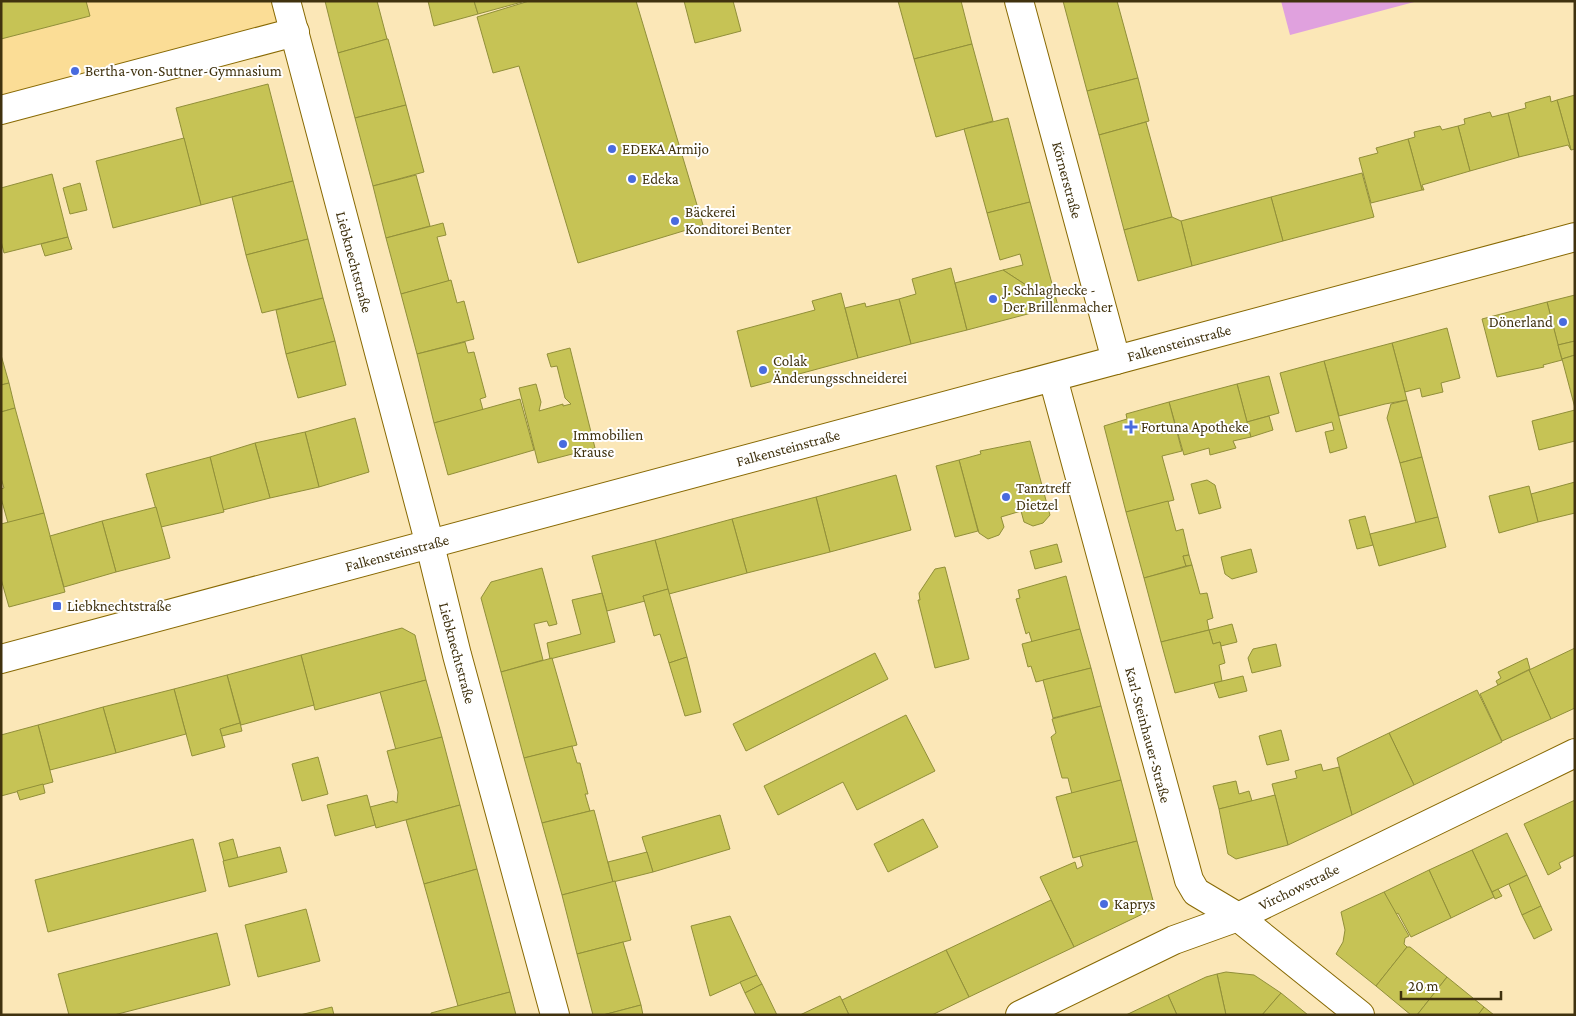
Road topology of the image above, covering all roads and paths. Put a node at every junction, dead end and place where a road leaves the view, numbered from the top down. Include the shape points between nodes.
1 (286, 1) edge
2 (1019, 1) edge
3 (295, 32) junction
4 (1, 110) edge
5 (1575, 237) edge
6 (1116, 360) junction
7 (1053, 378) junction
8 (430, 545) junction
9 (1, 659) edge
10 (1575, 753) edge
11 (1238, 917) junction
12 (554, 1015) edge
13 (1020, 1015) edge
14 (1360, 1015) edge

1 - 3 street, Liebknechtstraße
2 - 6 street, Körnerstraße
3 - 4 street
3 - 8 street, Liebknechtstraße
5 - 6 street, Falkensteinstraße
6 - 7 street, Falkensteinstraße
7 - 8 street, Falkensteinstraße
7 - 11 street, Karl-Steinhauer-Straße via 1185,870 1196,892
8 - 9 street, Falkensteinstraße
8 - 12 street, Liebknechtstraße
10 - 11 street, Virchowstraße
11 - 13 street, Virchowstraße via 1174,940
11 - 14 street, Karl-Steinhauer-Straße

